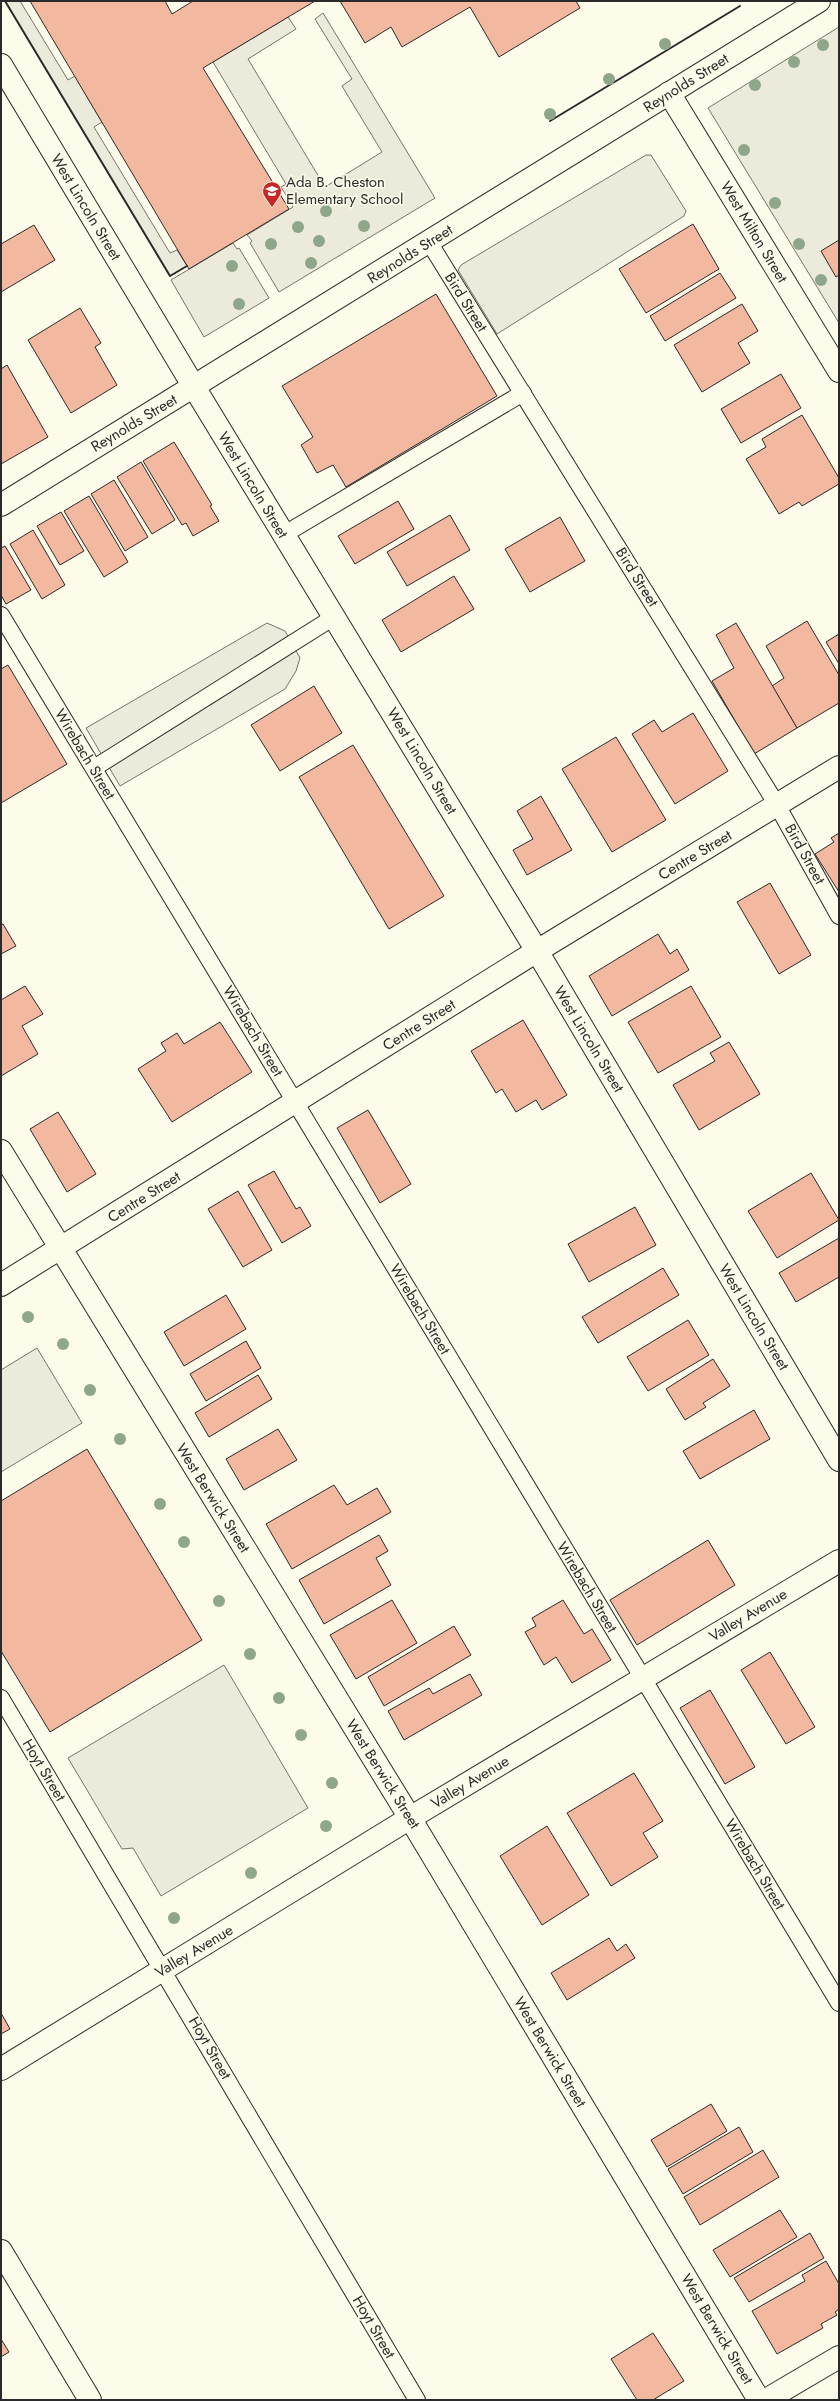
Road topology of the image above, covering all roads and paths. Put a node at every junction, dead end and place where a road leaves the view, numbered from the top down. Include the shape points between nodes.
1 (819, 1) edge
2 (1, 65) edge
3 (669, 93) junction
4 (429, 242) junction
5 (839, 371) edge
6 (194, 387) junction
7 (523, 393) junction
8 (1, 505) edge
9 (284, 535) junction
10 (1, 616) edge
11 (334, 617) junction
12 (94, 768) junction
13 (839, 768) edge
14 (777, 805) junction
15 (839, 916) edge
16 (537, 952) junction
17 (296, 1102) junction
18 (1, 1151) edge
19 (60, 1250) junction
20 (1, 1285) edge
21 (839, 1460) edge
22 (839, 1561) edge
23 (642, 1678) junction
24 (1, 1698) edge
25 (410, 1818) junction
26 (164, 1969) junction
27 (839, 2003) edge
28 (1, 2069) edge
29 (1, 2251) edge
30 (839, 2357) edge
31 (90, 2400) edge
32 (417, 2400) edge
33 (759, 2400) edge
34 (766, 2400) edge

1 - 3 street, Reynolds Street
2 - 6 street, West Lincoln Street
3 - 4 street, Reynolds Street
3 - 5 street, West Milton Street
4 - 6 street, Reynolds Street
4 - 7 lane, Bird Street
6 - 8 street, Reynolds Street
6 - 9 street, West Lincoln Street
7 - 9 lane
7 - 14 lane, Bird Street
9 - 11 street, West Lincoln Street
10 - 12 lane, Wirebach Street
11 - 12 lane
11 - 16 street, West Lincoln Street
12 - 17 lane, Wirebach Street
13 - 14 street, Centre Street
14 - 15 lane, Bird Street
14 - 16 street, Centre Street
16 - 17 street, Centre Street
16 - 21 street, West Lincoln Street
17 - 19 street, Centre Street
17 - 23 lane, Wirebach Street
18 - 19 street, West Berwick Street
19 - 20 street, Centre Street
19 - 25 street, West Berwick Street
22 - 23 street, Valley Avenue
23 - 25 street, Valley Avenue
23 - 27 lane, Wirebach Street
24 - 26 lane, Hoyt Street
25 - 26 street, Valley Avenue
25 - 33 street, West Berwick Street
26 - 28 street, Valley Avenue
26 - 32 lane, Hoyt Street
29 - 31 street
30 - 34 street

